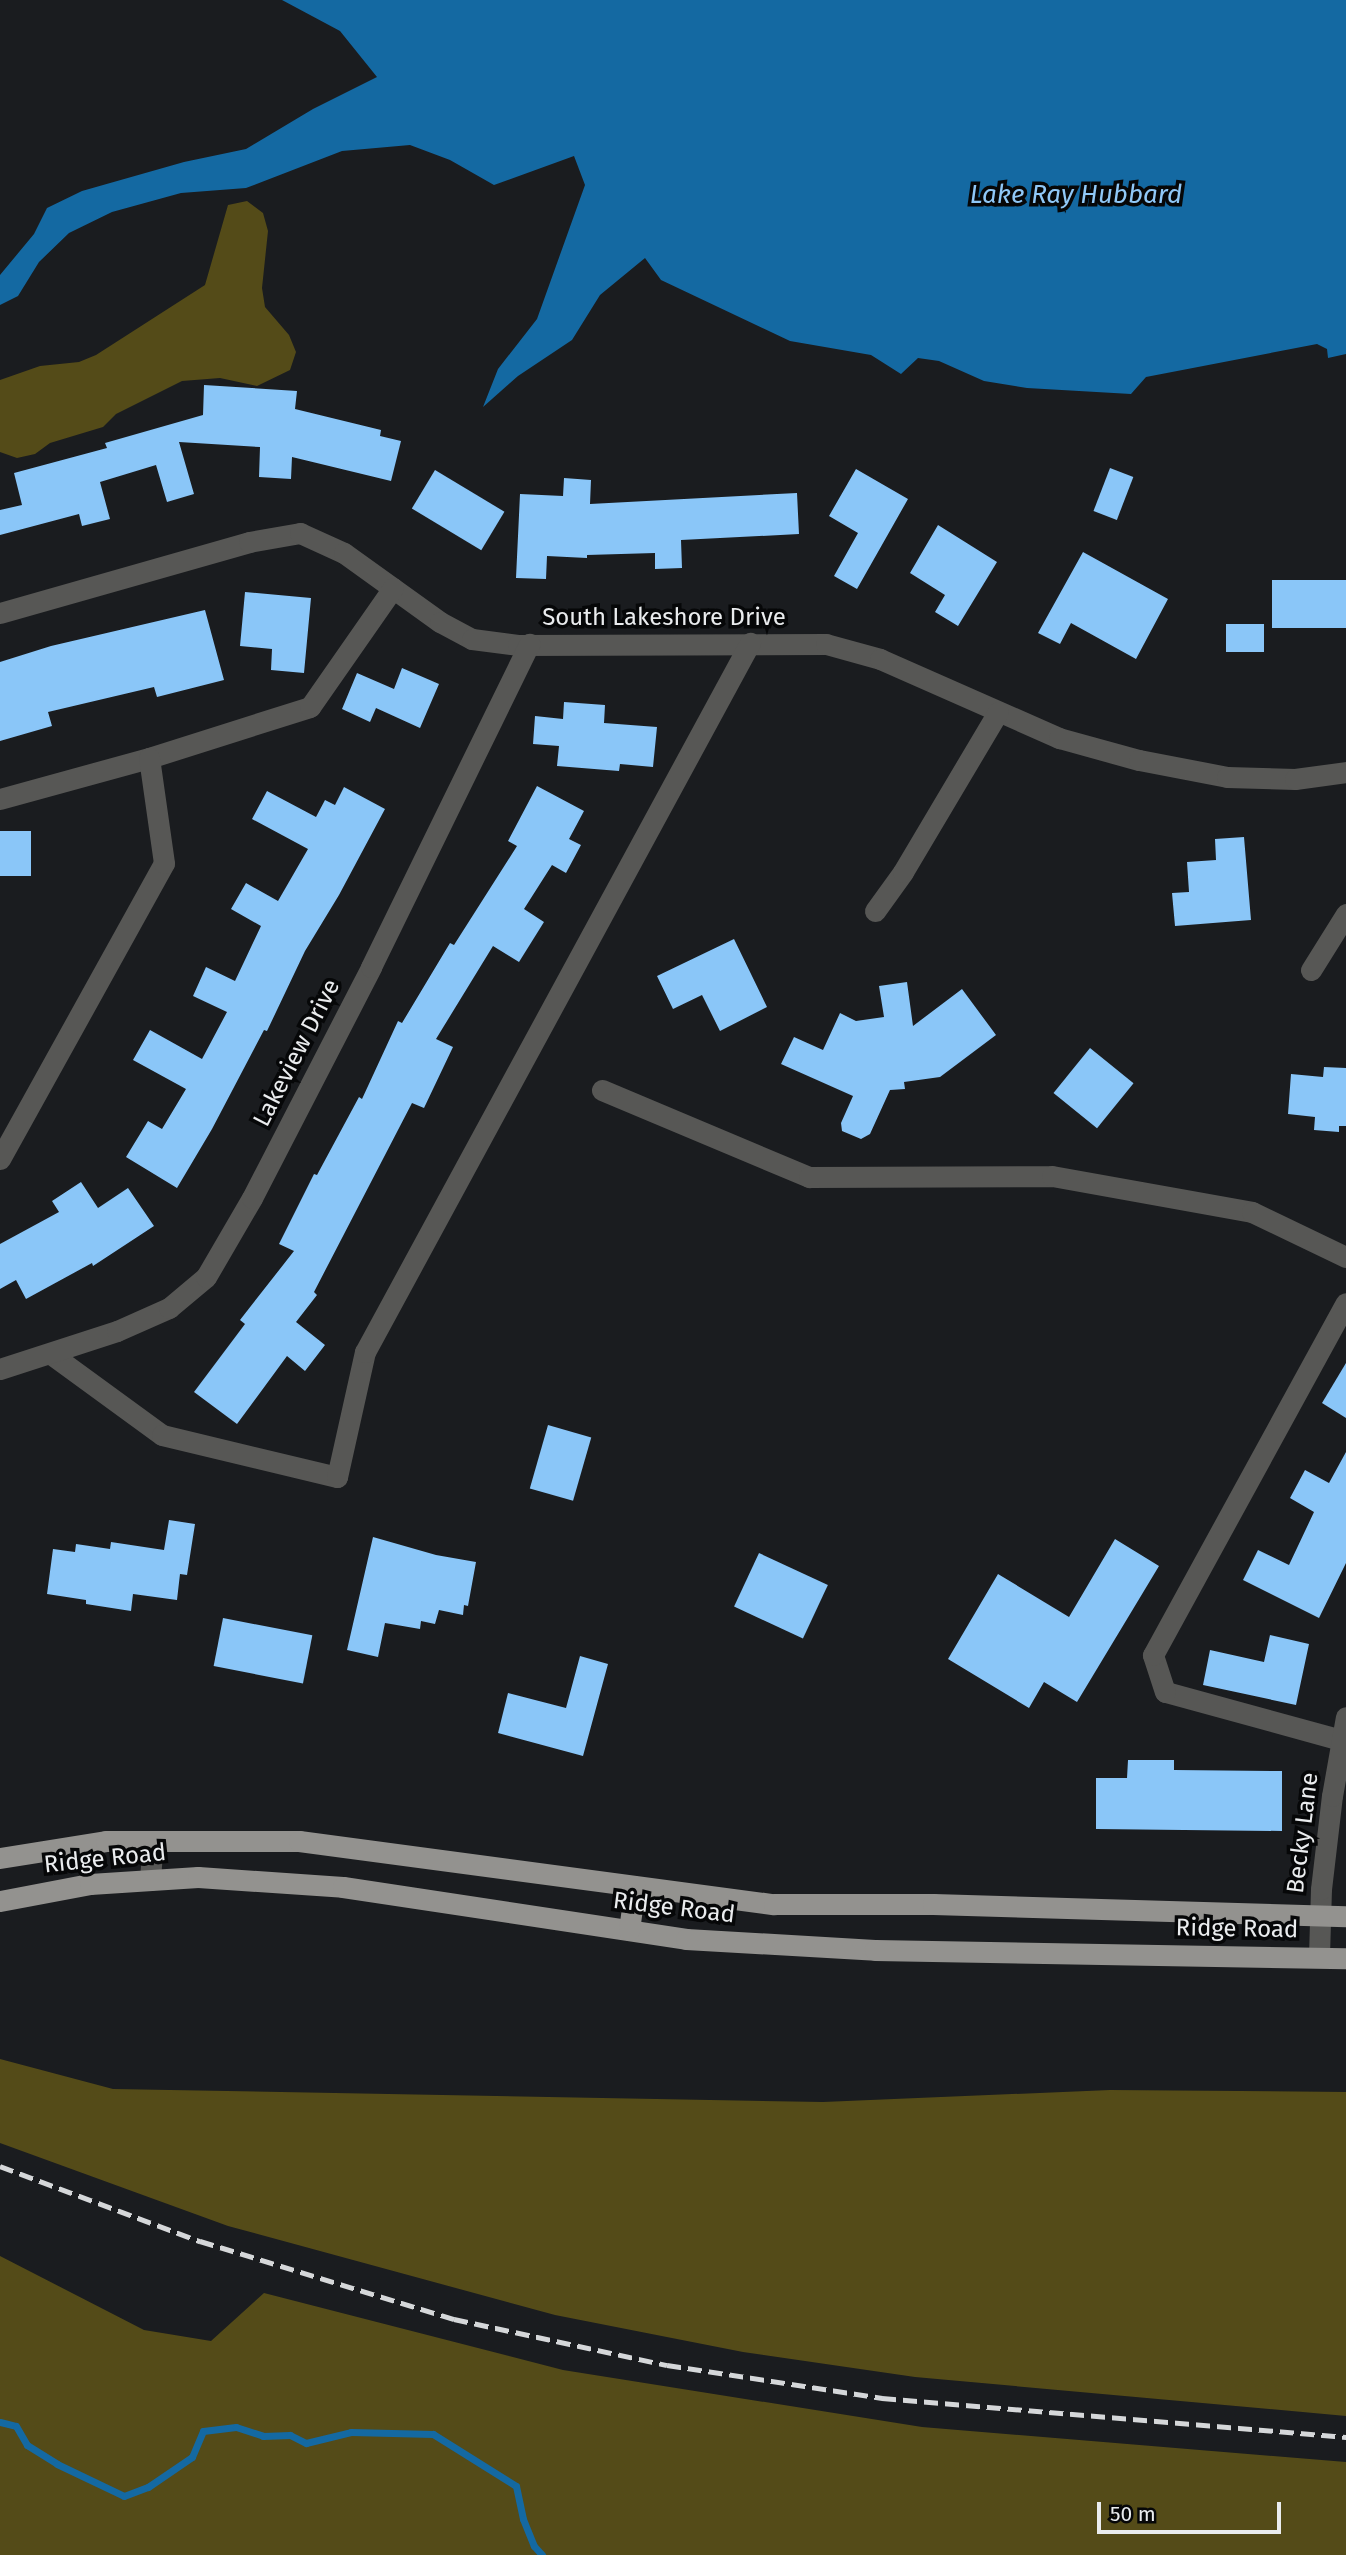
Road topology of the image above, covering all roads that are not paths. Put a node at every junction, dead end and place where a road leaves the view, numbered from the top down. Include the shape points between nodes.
1 (393, 588) junction
2 (0, 613) edge
3 (750, 643) junction
4 (529, 645) junction
5 (998, 712) junction
6 (149, 758) junction
7 (1346, 772) edge
8 (0, 799) edge
9 (875, 912) dead end
10 (1346, 914) edge
11 (1311, 970) dead end
12 (602, 1090) dead end
13 (0, 1159) edge
14 (1346, 1257) edge
15 (1346, 1303) edge
16 (51, 1354) junction
17 (0, 1369) edge
18 (1346, 1717) edge
19 (1341, 1740) junction
20 (153, 1841) junction
21 (0, 1858) edge
22 (150, 1880) junction
23 (635, 1886) junction
24 (0, 1901) edge
25 (1320, 1915) junction
26 (1346, 1916) edge
27 (629, 1930) junction
28 (1320, 1956) junction
29 (1346, 1958) edge

1 - 2 street, South Lakeshore Drive via 345,552 300,533 248,542
1 - 4 street, South Lakeshore Drive via 472,639
1 - 6 street via 310,707
3 - 4 street, South Lakeshore Drive
3 - 5 street, South Lakeshore Drive via 826,645 880,659
3 - 16 street via 365,1352 337,1477 162,1435
4 - 16 street, Lakeview Drive via 371,967 206,1277 169,1308
5 - 7 street, South Lakeshore Drive via 1059,738 1227,777 1295,779
5 - 9 street
6 - 8 street
6 - 13 street via 164,863
10 - 11 street
12 - 14 street via 809,1177 1052,1176 1252,1212
15 - 19 street via 1153,1655 1165,1692
16 - 17 street, Lakeview Drive
18 - 19 street, Becky Lane
19 - 25 street, Becky Lane
20 - 21 main road, Ridge Road via 106,1841
20 - 22 street
20 - 23 main road, Ridge Road via 299,1841
22 - 24 main road, Ridge Road via 90,1884
22 - 27 main road, Ridge Road via 198,1877 343,1887
23 - 25 main road, Ridge Road via 774,1904
23 - 27 main road
25 - 26 main road, Ridge Road
25 - 28 street, Becky Lane
27 - 28 main road, Ridge Road via 686,1939 875,1950
28 - 29 main road, Ridge Road

